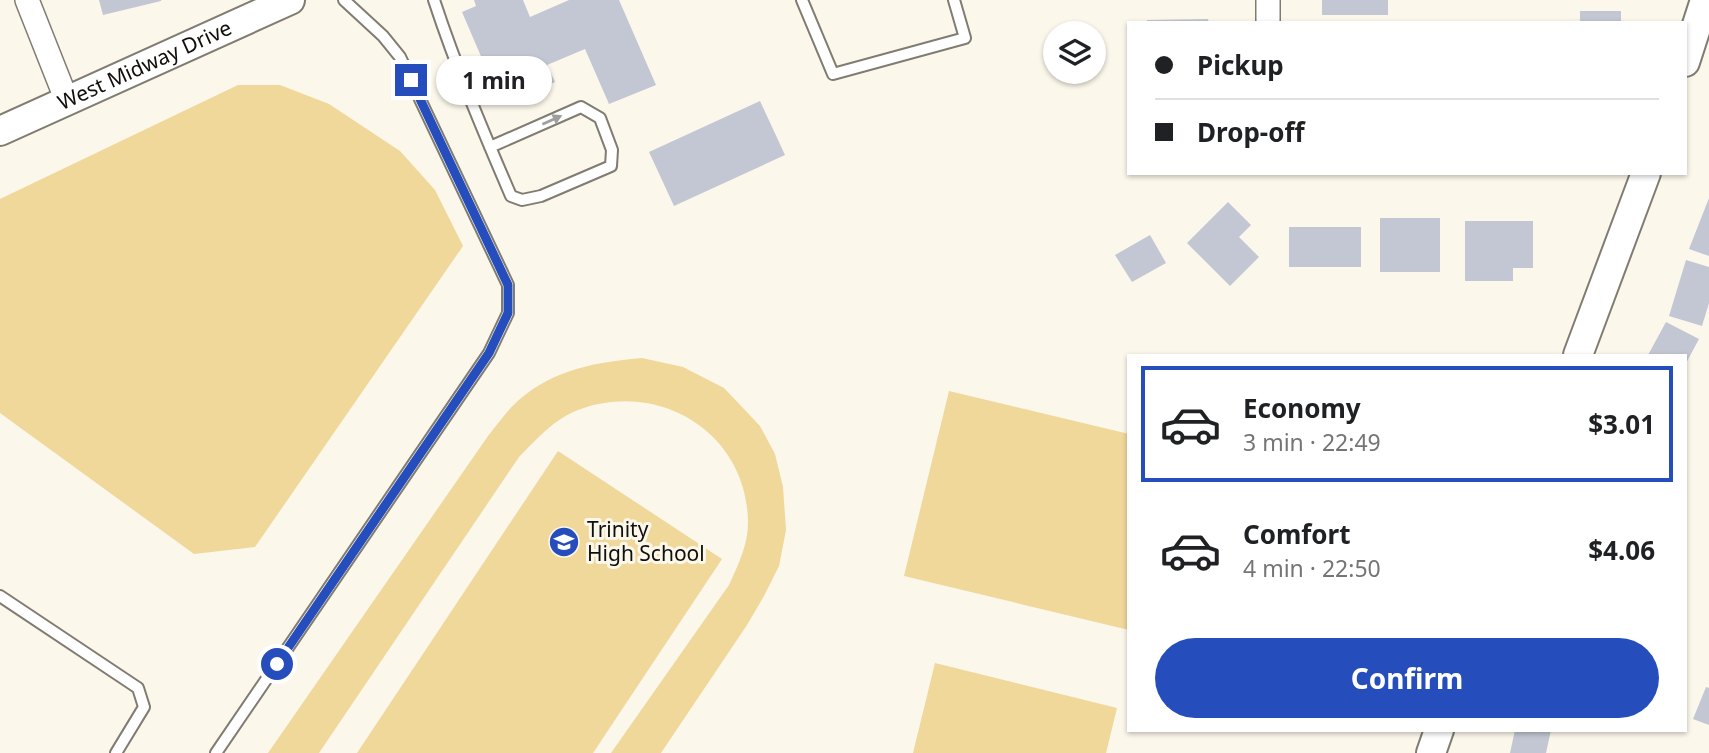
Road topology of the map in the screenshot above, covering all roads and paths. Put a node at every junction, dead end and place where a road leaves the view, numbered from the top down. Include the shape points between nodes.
1 (27, 0) edge
2 (290, 0) edge
3 (344, 0) edge
4 (434, 0) edge
5 (802, 0) edge
6 (954, 0) edge
7 (1268, 0) edge
8 (1705, 0) edge
9 (1268, 21) edge
10 (1687, 56) edge
11 (67, 102) junction
12 (0, 131) edge
13 (490, 147) junction
14 (1645, 175) edge
15 (1578, 354) edge
16 (0, 596) edge
17 (1437, 732) edge
18 (116, 753) edge
19 (216, 753) edge
20 (1431, 753) edge

1 - 11 street
2 - 11 street, West Midway Drive
3 - 19 lane via 400,57 508,285 508,313 475,375
4 - 13 lane
5 - 6 lane via 833,74 965,38
7 - 9 street
8 - 10 street
11 - 12 street, West Midway Drive
13 -> 13 lane via 581,107 600,118 612,150 611,166 522,200 511,196
14 - 15 street
16 - 18 lane via 138,688 144,707
17 - 20 street

